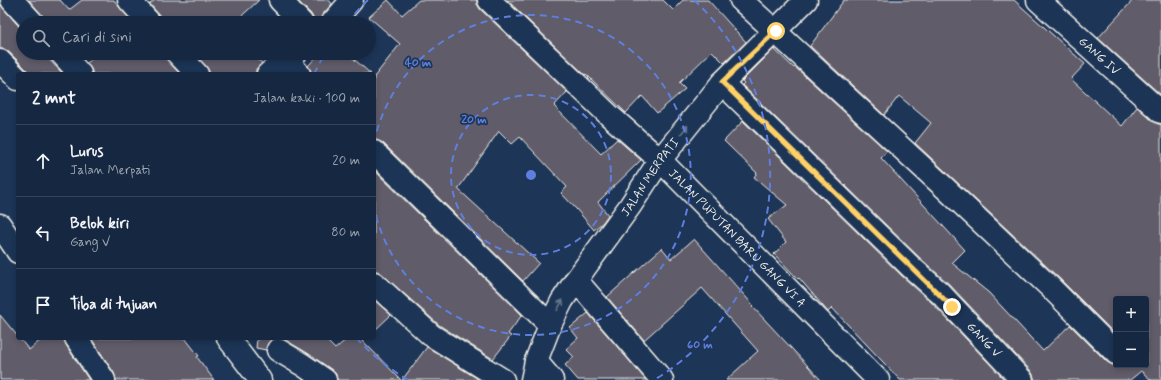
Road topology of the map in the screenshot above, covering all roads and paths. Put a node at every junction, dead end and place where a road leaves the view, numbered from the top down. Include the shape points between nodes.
1 (12, 0) edge
2 (129, 0) edge
3 (280, 0) edge
4 (352, 0) edge
5 (489, 0) edge
6 (741, 0) edge
7 (806, 0) edge
8 (1038, 0) edge
9 (27, 16) edge
10 (144, 16) edge
11 (295, 16) edge
12 (338, 16) edge
13 (776, 31) junction
14 (67, 60) edge
15 (184, 60) edge
16 (0, 61) edge
17 (294, 62) edge
18 (78, 72) edge
19 (195, 72) edge
20 (272, 72) edge
21 (16, 77) edge
22 (722, 82) junction
23 (1161, 112) edge
24 (376, 154) edge
25 (660, 160) junction
26 (0, 225) edge
27 (16, 249) edge
28 (576, 280) junction
29 (376, 285) edge
30 (550, 324) junction
31 (77, 340) edge
32 (230, 340) edge
33 (279, 344) edge
34 (1113, 350) edge
35 (534, 370) edge
36 (104, 380) edge
37 (260, 380) edge
38 (264, 380) edge
39 (325, 380) edge
40 (503, 380) edge
41 (552, 380) edge
42 (662, 380) edge
43 (878, 380) edge
44 (1022, 380) edge

1 - 9 street
2 - 10 street
3 - 11 street
4 - 12 street
5 - 25 street, JALAN PUPUTAN BARU GANG VI A via 610,116
6 - 13 street
7 - 13 street, JALAN MERPATI
8 - 23 street, GANG IV
13 - 22 street, JALAN MERPATI
13 - 34 street via 1051,288
14 - 18 street
15 - 19 street
16 - 21 street
17 - 20 street
25 -> 22 street, JALAN MERPATI
22 - 44 street, GANG V via 940,293
24 - 30 street
25 - 28 street, JALAN MERPATI
25 - 43 street, JALAN PUPUTAN BARU GANG VI A
26 - 27 street
30 -> 28 street, JALAN MERPATI
28 - 42 street
29 - 40 street via 431,336
30 - 35 street, JALAN MERPATI
31 - 36 street
32 - 37 street
33 - 38 street
33 - 39 street
35 - 41 street

